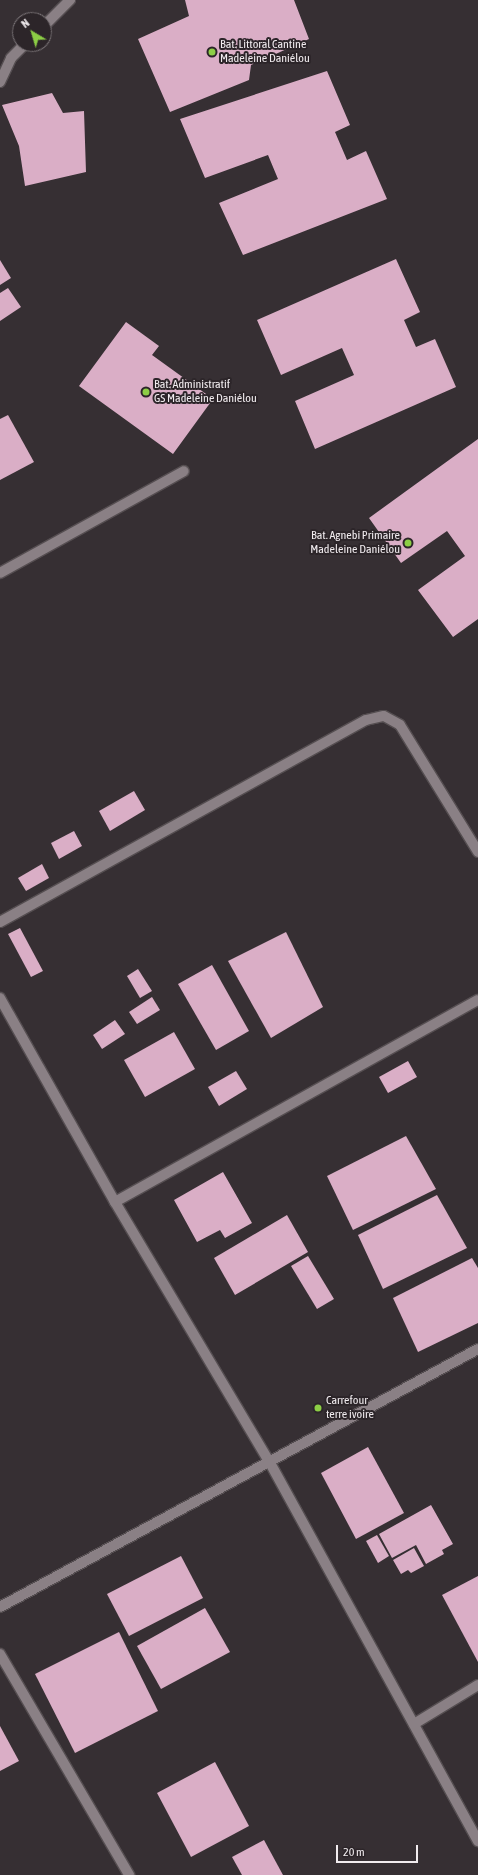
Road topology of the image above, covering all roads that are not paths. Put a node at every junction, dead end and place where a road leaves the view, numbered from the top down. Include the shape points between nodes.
1 (70, 0) edge
2 (52, 18) edge
3 (17, 52) edge
4 (0, 82) edge
5 (184, 472) dead end
6 (0, 574) edge
7 (478, 852) edge
8 (0, 922) edge
9 (0, 998) edge
10 (478, 1000) edge
11 (115, 1202) junction
12 (478, 1349) edge
13 (269, 1461) junction
14 (0, 1607) edge
15 (0, 1654) edge
16 (478, 1685) edge
17 (414, 1724) junction
18 (478, 1842) edge
19 (129, 1875) edge

1 - 2 street
3 - 4 street via 11,58
5 - 6 street
7 - 8 street via 400,725 384,716 366,720
9 - 11 street
10 - 11 street
11 - 13 street
12 - 13 street
13 - 14 street
13 - 17 street
15 - 19 street
16 - 17 street
17 - 18 street

